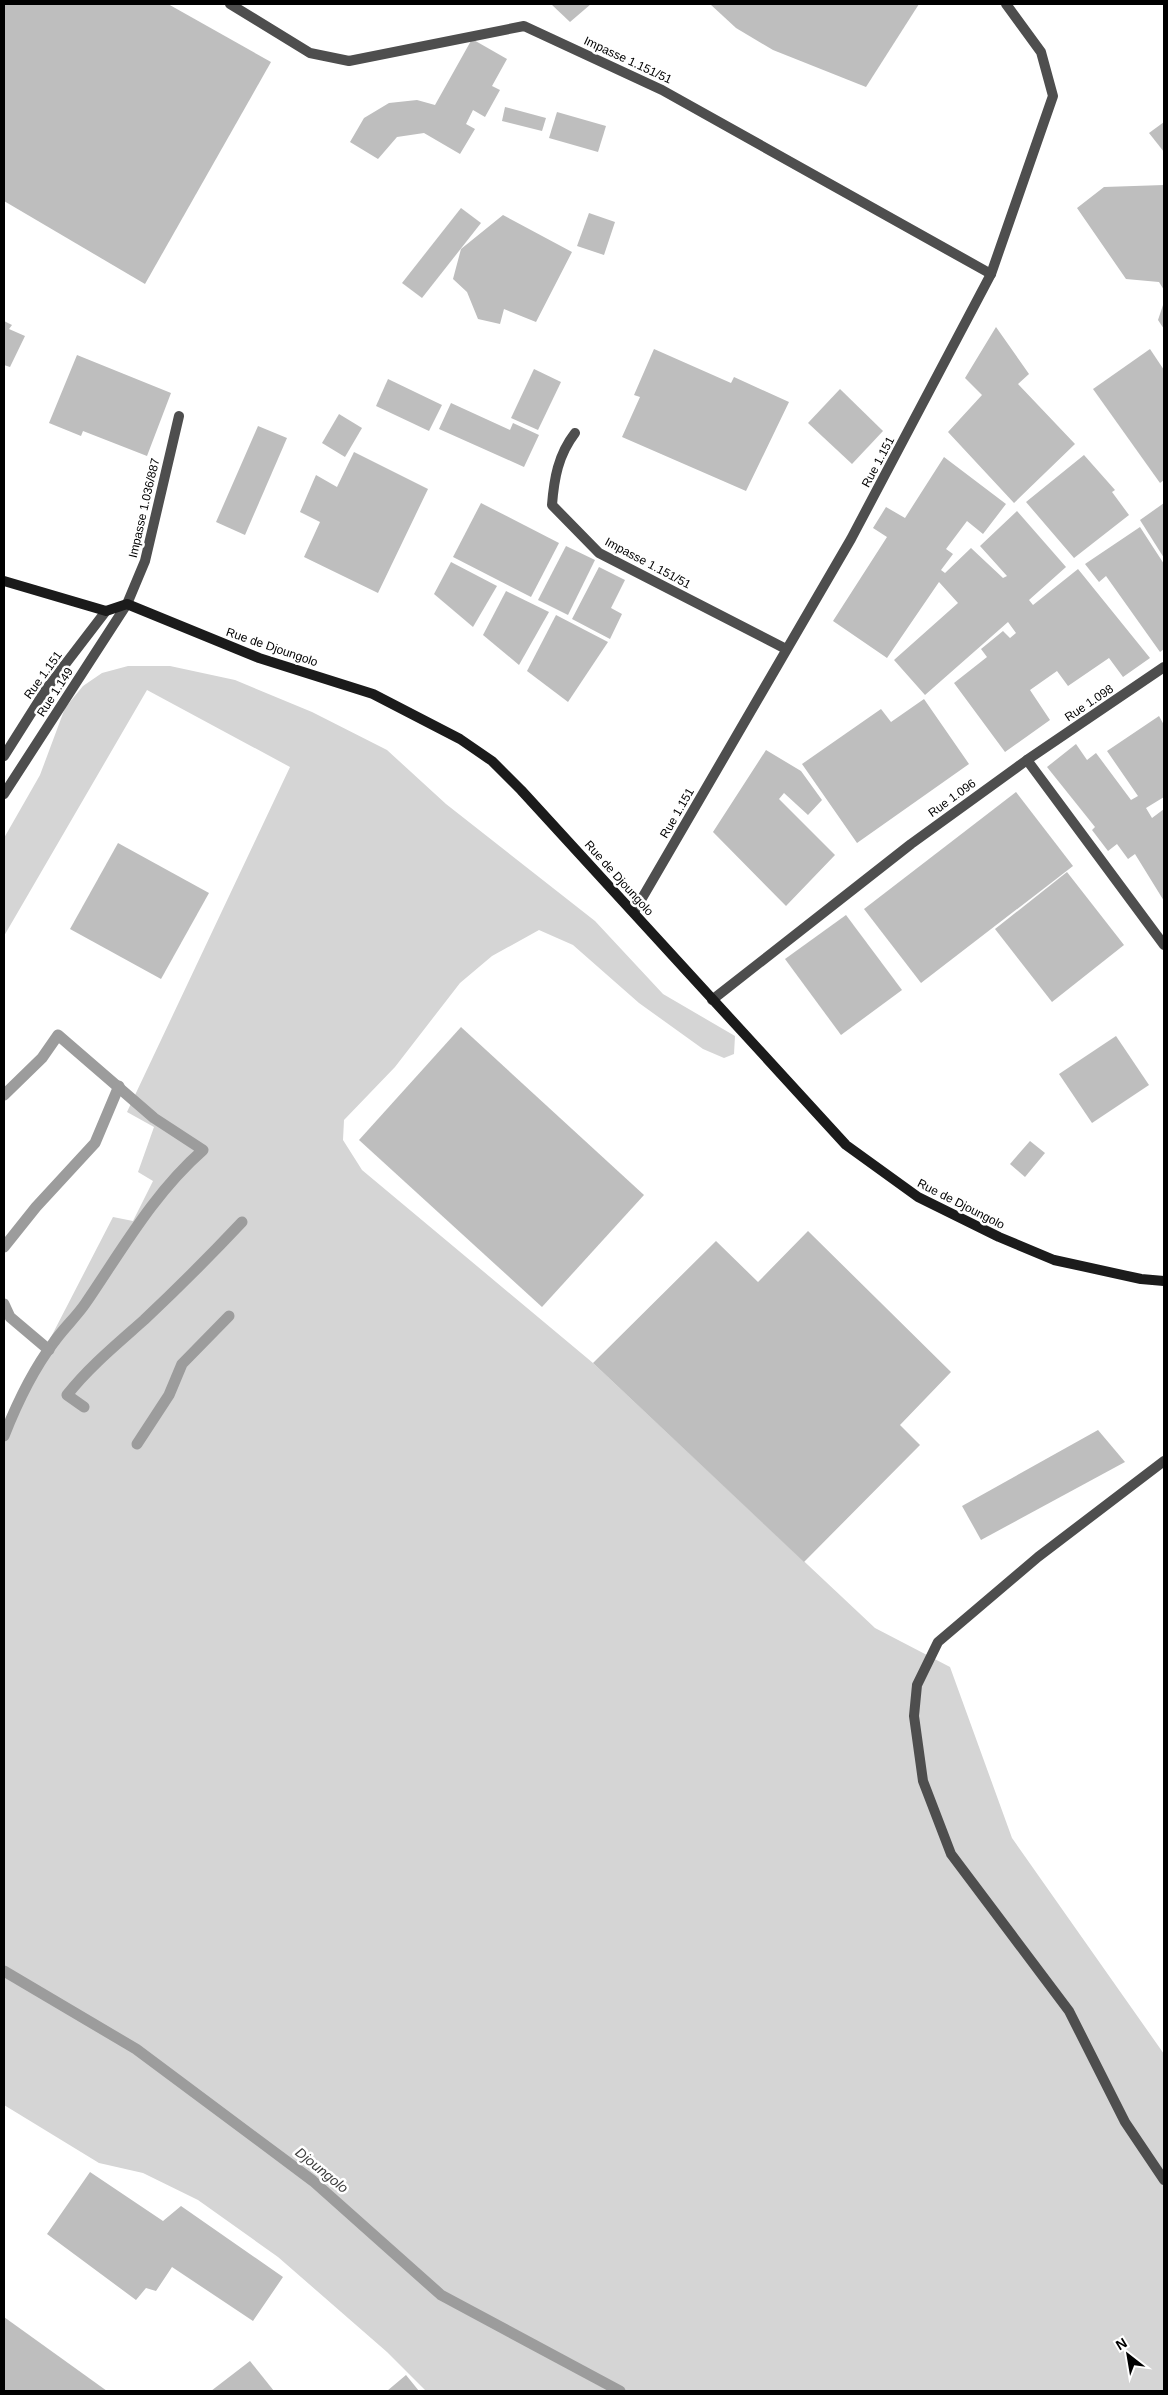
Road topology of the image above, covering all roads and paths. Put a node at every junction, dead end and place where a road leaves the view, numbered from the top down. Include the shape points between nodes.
1 (230, 4) edge
2 (1006, 4) edge
3 (991, 274) junction
4 (178, 416) dead end
5 (575, 433) dead end
6 (4, 581) edge
7 (127, 604) junction
8 (106, 612) junction
9 (786, 649) junction
10 (1164, 667) edge
11 (4, 756) edge
12 (1027, 760) junction
13 (4, 794) edge
14 (634, 912) junction
15 (1164, 945) edge
16 (712, 1000) junction
17 (1164, 1281) edge
18 (1164, 1461) edge
19 (1164, 2180) edge

1 - 3 street, Impasse 1.151/51 via 310,53 349,61 524,26 662,90
2 - 3 street, Rue 1.151 via 1042,52 1053,96
3 - 9 street, Rue 1.151 via 851,539
4 - 7 street, Impasse 1.036/887 via 145,561
5 - 9 street, Impasse 1.151/51 via 565,446 557,470 552,505 599,553
6 - 8 street
7 - 8 street
7 - 13 street, Rue 1.149
7 - 14 street, Rue de Djoungolo via 259,658 373,694 460,740 492,761
8 - 11 street, Rue 1.151 via 47,688
9 - 14 street, Rue 1.151
10 - 12 street, Rue 1.098
12 - 15 street
12 - 16 street, Rue 1.096 via 911,844
14 - 16 street, Rue de Djoungolo
16 - 17 street, Rue de Djoungolo via 846,1145 918,1198 999,1238 1054,1260 1140,1280
18 - 19 street via 1038,1557 938,1642 917,1685 914,1716 923,1781 951,1854 1069,2012 1125,2122

